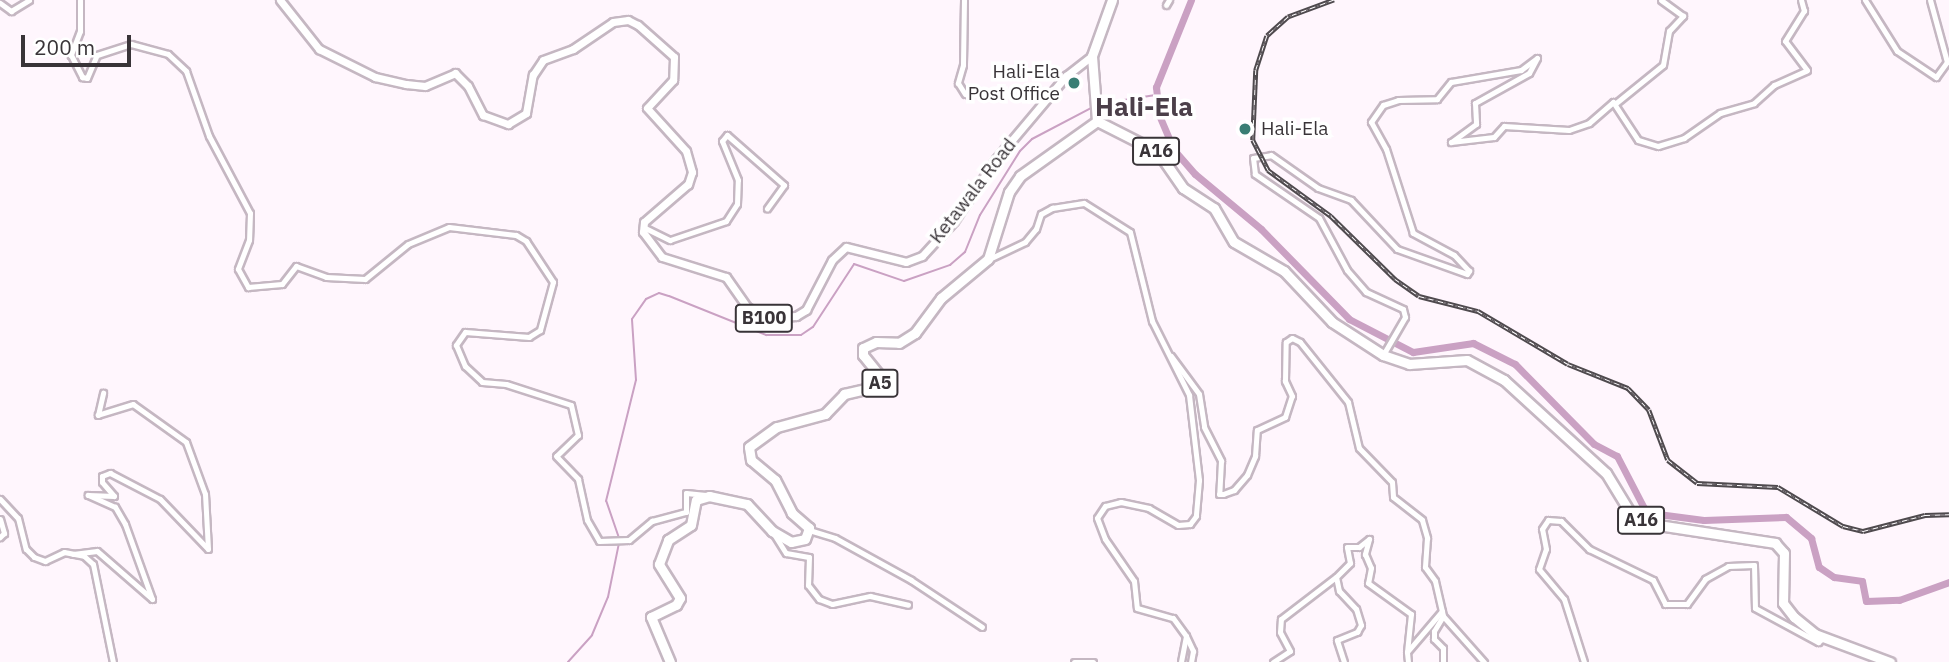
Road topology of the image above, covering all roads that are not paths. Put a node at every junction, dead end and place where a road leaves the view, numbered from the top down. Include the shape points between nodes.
1 (29, 0) edge
2 (80, 0) edge
3 (280, 0) edge
4 (964, 0) edge
5 (1112, 0) edge
6 (1661, 0) edge
7 (1801, 0) edge
8 (1865, 0) edge
9 (1930, 0) edge
10 (0, 3) edge
11 (1091, 56) junction
12 (965, 94) dead end
13 (1616, 103) junction
14 (1095, 117) junction
15 (767, 208) dead end
16 (642, 227) junction
17 (987, 260) junction
18 (1162, 347) junction
19 (1386, 351) junction
20 (103, 393) dead end
21 (709, 496) junction
22 (0, 499) edge
23 (0, 519) edge
24 (809, 530) junction
25 (772, 531) junction
26 (0, 537) edge
27 (73, 554) junction
28 (1336, 578) junction
29 (908, 605) dead end
30 (1442, 614) junction
31 (982, 628) dead end
32 (1186, 636) junction
33 (1823, 638) junction
34 (1407, 652) junction
35 (113, 662) edge
36 (670, 662) edge
37 (1074, 662) edge
38 (1093, 662) edge
39 (1181, 662) edge
40 (1191, 662) edge
41 (1273, 662) edge
42 (1344, 662) edge
43 (1409, 662) edge
44 (1443, 662) edge
45 (1484, 662) edge
46 (1584, 662) edge
47 (1890, 662) edge

1 - 10 street via 11,11
2 - 21 street via 80,31 71,55 82,77 87,78 97,55 131,44 168,54 186,71 209,136 250,213 249,240 238,269 248,287 282,284 296,266 326,277 365,279 408,244 449,228 502,231 526,241 553,282 537,335 465,332 456,345 465,366 482,382 506,384 571,405 578,435 556,456 578,478 592,533 599,541 625,541 652,521 686,512 685,493
3 - 16 main road via 319,49 375,78 406,84 425,86 455,73 468,86 483,115 508,124 526,113 533,75 543,60 573,49 612,22 628,20 638,25 674,57 673,80 647,108 686,151 692,172 688,184 650,214
4 - 12 street via 963,65 958,83
5 - 11 highway
6 - 13 street via 1683,16 1669,31 1664,65
7 - 13 street via 1804,11 1785,41 1807,70 1774,85 1754,103 1720,114 1684,138 1658,146 1638,140
8 - 9 street via 1897,51 1936,77 1947,62
11 - 14 highway
11 - 16 main road, Ketawala Road / B100 via 1077,64 1049,97 922,256 906,262 846,247 828,267 810,306 796,316 760,317 723,275 662,257
13 - 19 street via 1603,106 1589,123 1569,130 1504,126 1494,137 1451,142 1476,124 1475,103 1529,73 1537,58 1521,70 1451,82 1437,99 1398,100 1376,112 1372,127 1386,149 1413,233 1454,255 1467,274 1397,249 1351,200 1318,188 1270,155 1253,158 1255,174 1320,218 1347,270 1366,292 1403,309 1405,314
14 - 17 highway via 1020,176 1009,192
14 - 19 highway, A16 via 1158,152 1183,188 1214,208 1234,242 1284,271 1332,322
15 - 16 street via 784,185 727,135 722,141 738,180 737,204 726,221 670,240
17 - 18 street via 1025,242 1045,210 1084,204 1130,232 1140,261 1141,290
17 - 24 highway, A5 via 941,298 910,337 863,348 863,355 880,376 874,391 844,394 825,414 777,427 749,447 751,460 775,480 792,513
18 - 30 street via 1199,394 1204,427 1221,461 1219,494 1223,494 1247,475 1255,456 1257,430 1285,418 1292,396 1283,367 1286,342 1292,338 1300,342 1348,402 1359,448 1392,482 1393,497 1422,520 1427,538 1425,567 1435,581
18 - 32 street via 1189,395 1198,460 1196,516 1190,524 1178,525 1149,508 1121,502 1105,506 1097,518 1105,539 1134,581 1137,608 1173,618
19 - 33 highway, A16 via 1409,364 1467,360 1504,380 1606,473 1631,514 1645,523 1775,544 1784,553 1783,603
20 - 27 street via 98,415 133,404 186,442 205,494 208,549 160,499 110,473 102,476 102,482 114,496 88,495 115,507 152,599 97,551
21 - 25 highway via 747,504
21 - 36 highway via 696,500 689,529 668,541 661,556 659,567 680,598 676,605 651,617
22 - 27 street via 18,518 26,549 34,557 45,561 64,552
23 - 26 street via 4,533
24 - 25 highway via 806,539 795,542
24 - 31 street via 835,538 911,580
25 - 29 street via 786,553 809,557 808,585 820,599 832,604 870,596
27 - 35 street via 93,564
28 - 34 street via 1350,563 1347,547 1359,547 1371,539 1365,554 1371,568 1368,583 1408,609 1413,627
28 - 41 street via 1281,620 1280,632 1290,651
28 - 42 street via 1361,625 1335,644
30 - 34 street
30 - 44 street via 1434,639 1443,648
30 - 45 street
32 - 39 street
32 - 40 street via 1193,651
33 - 46 street via 1818,642 1755,608 1754,565 1728,566 1705,579 1687,604 1665,604 1653,580 1589,549 1561,521 1548,520 1542,530 1546,549 1539,569 1564,599
33 - 47 highway, A16
34 - 43 street
37 - 38 street

